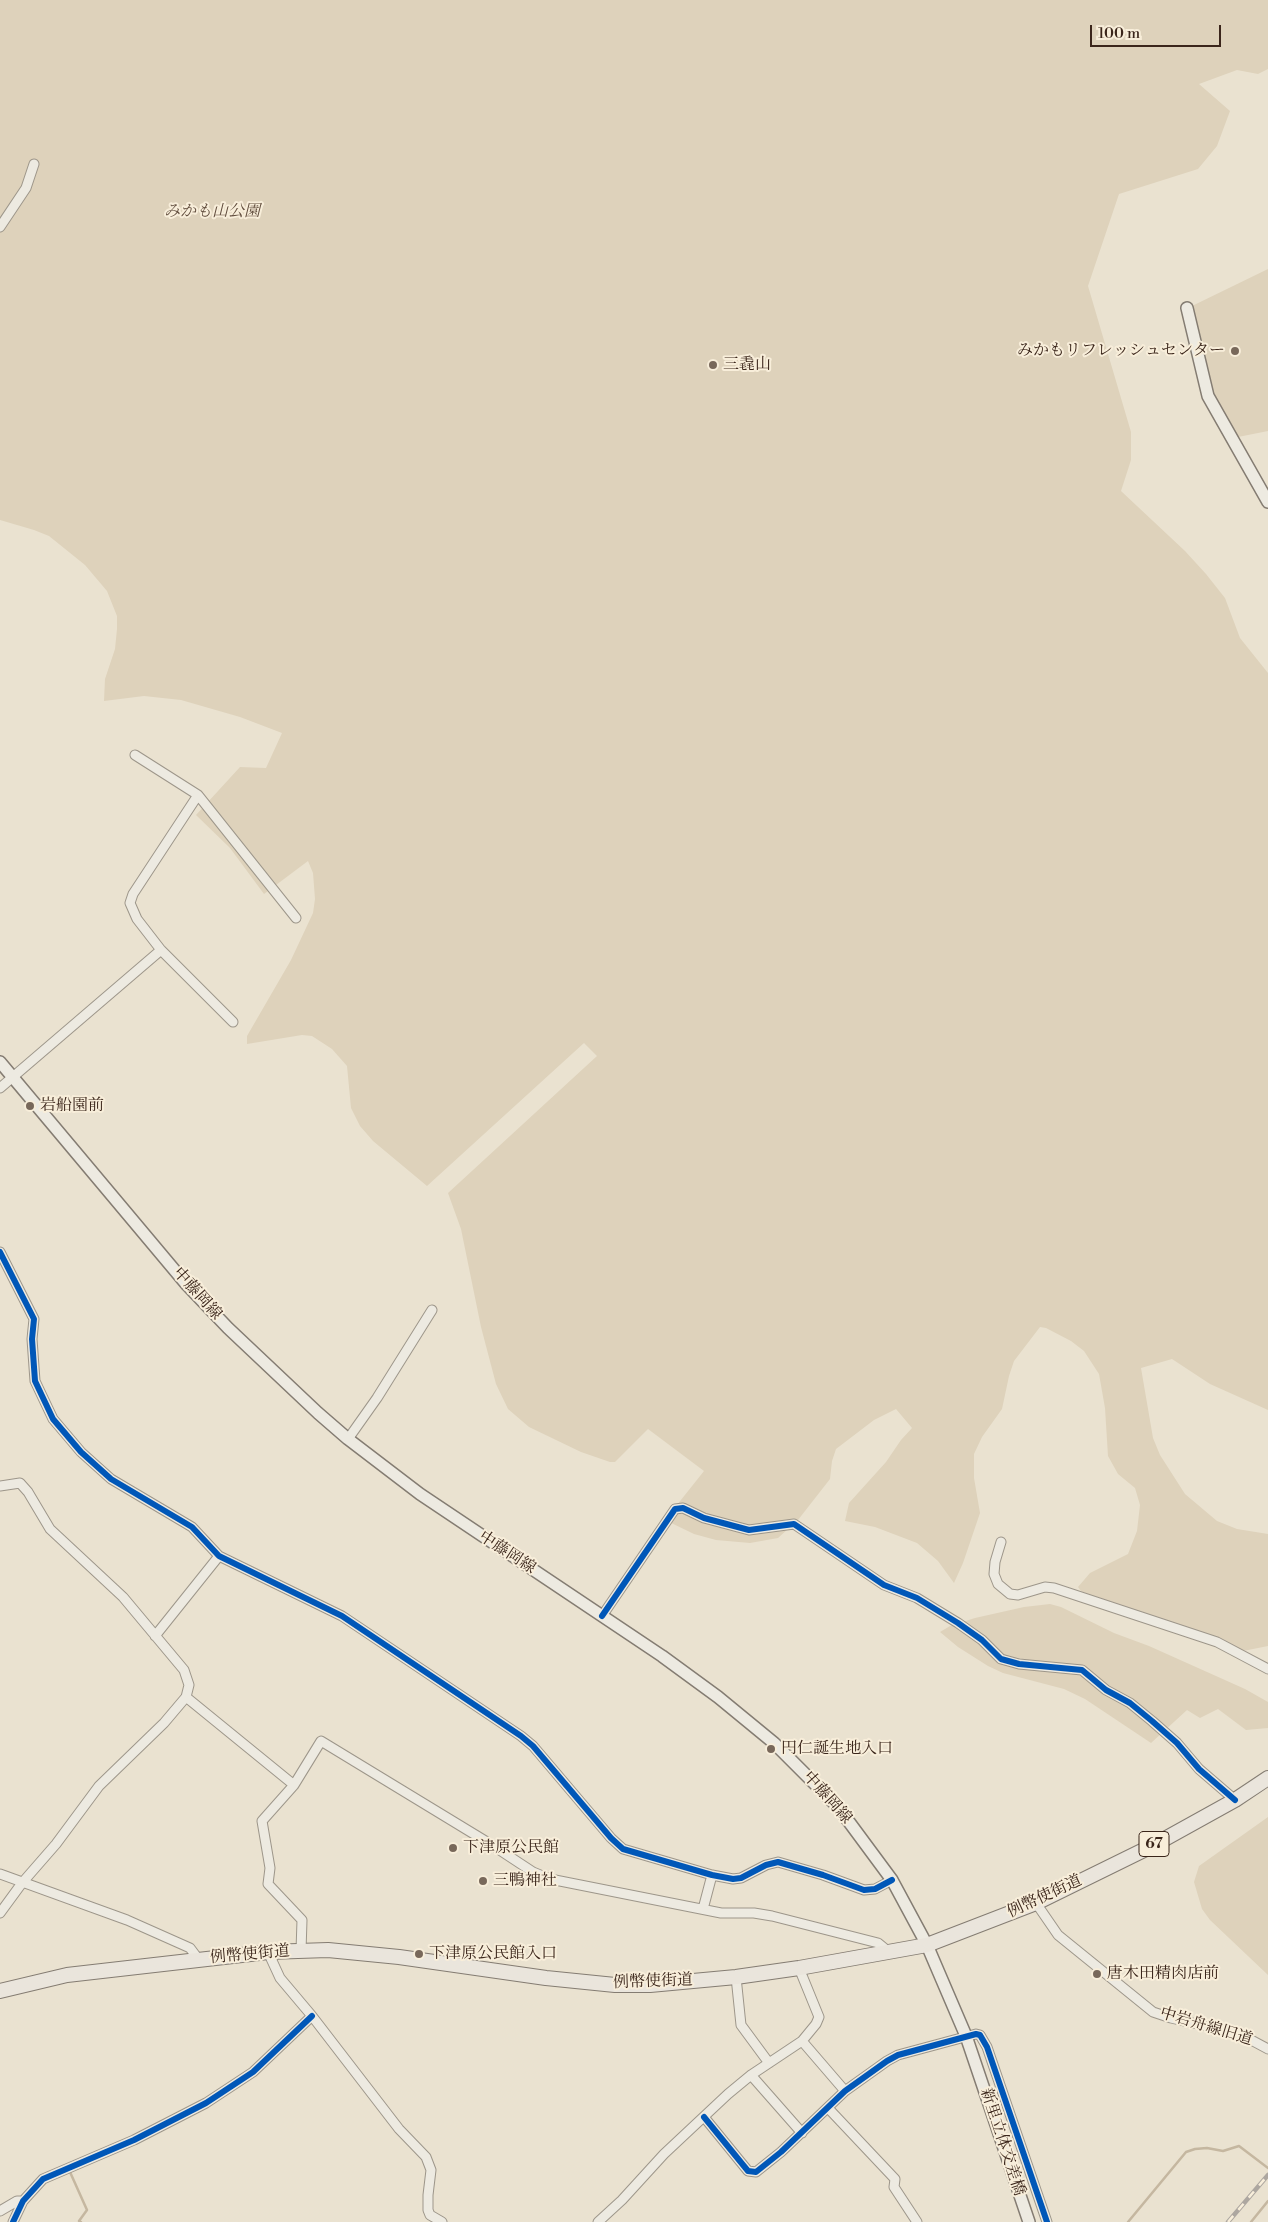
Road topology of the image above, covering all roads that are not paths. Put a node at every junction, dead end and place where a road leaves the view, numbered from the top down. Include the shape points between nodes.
1 (34, 164) dead end
2 (0, 227) edge
3 (1187, 308) dead end
4 (1268, 502) edge
5 (135, 755) dead end
6 (198, 794) junction
7 (296, 918) dead end
8 (161, 950) junction
9 (233, 1022) dead end
10 (0, 1062) edge
11 (12, 1077) junction
12 (0, 1088) edge
13 (0, 1252) edge
14 (432, 1310) dead end
15 (348, 1439) junction
16 (0, 1486) edge
17 (1001, 1542) dead end
18 (219, 1556) junction
19 (602, 1616) junction
20 (154, 1636) junction
21 (1268, 1669) edge
22 (186, 1697) junction
23 (1268, 1778) edge
24 (294, 1785) junction
25 (1235, 1800) junction
26 (0, 1874) edge
27 (712, 1875) junction
28 (892, 1880) junction
29 (22, 1883) junction
30 (1036, 1903) junction
31 (703, 1909) junction
32 (0, 1913) edge
33 (927, 1945) junction
34 (301, 1951) junction
35 (268, 1952) junction
36 (889, 1952) junction
37 (199, 1960) junction
38 (799, 1968) junction
39 (736, 1977) junction
40 (0, 1991) edge
41 (312, 2016) junction
42 (966, 2036) junction
43 (802, 2041) junction
44 (1268, 2049) edge
45 (975, 2062) joint
46 (770, 2063) junction
47 (751, 2075) junction
48 (845, 2091) junction
49 (828, 2108) junction
50 (704, 2117) junction
51 (802, 2133) junction
52 (23, 2201) junction
53 (0, 2211) edge
54 (427, 2218) edge
55 (13, 2222) edge
56 (442, 2222) edge
57 (598, 2222) edge
58 (917, 2222) edge
59 (1029, 2222) edge
60 (1047, 2222) edge

1 - 2 street via 26,188
3 - 4 main road via 1208,396
5 - 6 street
6 - 7 street
6 - 8 street via 130,903 137,919
8 - 9 street
8 - 11 street
10 - 11 main road, 中藤岡線
11 - 12 street
11 - 15 main road, 中藤岡線 via 200,1298 254,1353
13 - 18 street via 34,1319 35,1381 54,1418 81,1452 111,1479 192,1528
14 - 15 street
15 - 19 main road, 中藤岡線 via 434,1504
16 - 20 street via 20,1483 50,1529 124,1597
17 - 21 street via 994,1574 998,1584 1010,1594 1054,1588 1217,1642
18 - 20 street
18 - 27 street via 342,1616 521,1736 623,1849
19 - 25 street via 678,1508 750,1530 794,1524 884,1585 917,1598 958,1624 982,1640 1001,1659 1019,1664 1082,1670 1152,1721
19 - 28 main road, 中藤岡線 via 718,1697 774,1743 838,1807
20 - 22 street via 184,1670 190,1685
22 - 24 street
22 - 29 street via 156,1731 113,1770
23 - 25 main road, 例幣使街道 / 67
24 - 31 street via 321,1741 532,1872 550,1879
24 - 34 street via 262,1821 262,1830 270,1868 268,1884 302,1920
25 - 30 main road, 例幣使街道 / 67 via 1152,1846
26 - 29 street
27 - 28 street via 741,1878 778,1862 864,1890 874,1890
27 - 31 street
28 - 33 main road, 中藤岡線
29 - 32 street
29 - 37 street via 127,1920 190,1948
30 - 33 main road, 例幣使街道 / 67
30 - 44 street, 中岩舟線旧道 via 1058,1935 1154,2012 1240,2034
31 - 36 street via 772,1916 878,1943
33 - 36 main road, 例幣使街道 / 67
33 - 42 main road, 中藤岡線
34 - 35 main road, 例幣使街道 / 67
34 - 39 main road, 例幣使街道 / 67 via 352,1951 615,1985
35 - 37 main road, 例幣使街道 / 67
35 - 41 street via 280,1978
36 - 38 main road, 例幣使街道 / 67
37 - 40 main road, 例幣使街道 / 67 via 67,1975
38 - 39 main road, 例幣使街道 / 67
38 - 43 street via 819,2017
39 - 46 street via 742,2025
41 - 52 street via 265,2062 232,2087 134,2140 50,2175
41 - 54 street via 398,2129 430,2162
42 - 45 main road, 中藤岡線
42 - 48 street via 898,2055
42 - 60 street via 980,2035 987,2047
43 - 46 street
43 - 48 street
45 - 59 main road, 新里立体交差橋
46 - 47 street
47 - 50 street
47 - 51 street
48 - 49 street
49 - 51 street
49 - 58 street via 895,2179 894,2187
50 - 51 street via 750,2172 756,2172
50 - 57 street
52 - 53 street
52 - 55 street
54 - 56 street

